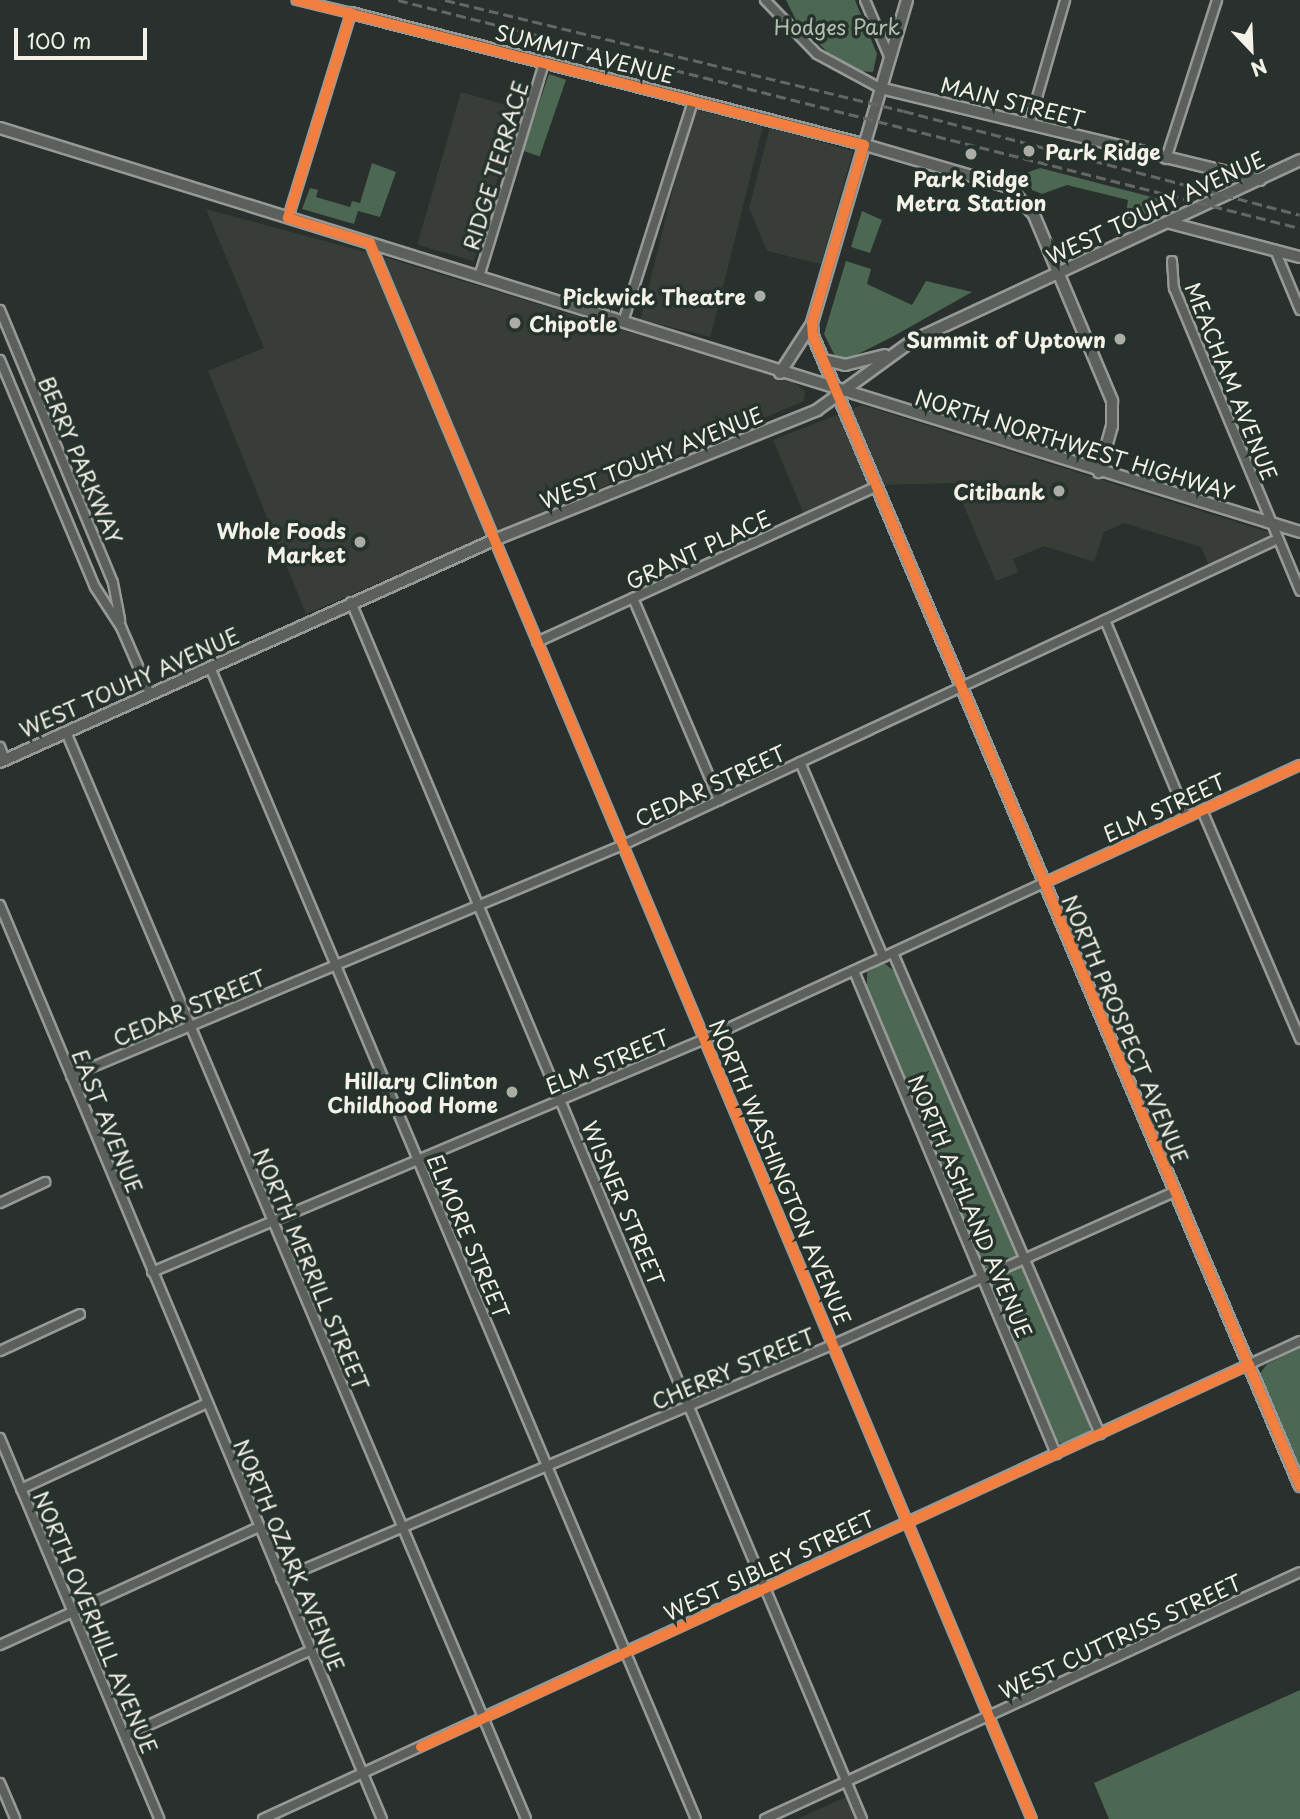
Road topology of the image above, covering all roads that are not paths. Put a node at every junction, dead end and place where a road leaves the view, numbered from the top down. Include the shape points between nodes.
1 (297, 0) edge
2 (864, 0) edge
3 (907, 0) edge
4 (1065, 0) edge
5 (1217, 0) edge
6 (768, 1) edge
7 (351, 13) junction
8 (889, 56) junction
9 (544, 63) junction
10 (880, 88) junction
11 (693, 101) junction
12 (1029, 125) junction
13 (0, 128) edge
14 (864, 145) junction
15 (1166, 159) junction
16 (1300, 160) edge
17 (1260, 180) junction
18 (288, 218) junction
19 (1170, 223) junction
20 (370, 243) junction
21 (1275, 250) junction
22 (1300, 257) edge
23 (1172, 261) dead end
24 (1058, 273) junction
25 (479, 277) junction
26 (0, 310) edge
27 (1300, 310) edge
28 (623, 322) junction
29 (812, 323) junction
30 (891, 353) junction
31 (0, 360) edge
32 (823, 360) junction
33 (780, 373) junction
34 (839, 392) junction
35 (1099, 472) junction
36 (873, 488) junction
37 (1272, 524) junction
38 (1300, 532) edge
39 (1278, 539) junction
40 (494, 540) junction
41 (1300, 591) edge
42 (633, 598) junction
43 (351, 603) junction
44 (1105, 620) junction
45 (121, 626) junction
46 (537, 642) junction
47 (210, 667) junction
48 (961, 687) junction
49 (150, 694) junction
50 (66, 732) junction
51 (0, 747) edge
52 (3, 761) edge
53 (800, 762) junction
54 (1300, 765) edge
55 (719, 800) junction
56 (1202, 810) junction
57 (1187, 817) junction
58 (622, 845) junction
59 (1044, 883) junction
60 (0, 905) edge
61 (479, 905) junction
62 (893, 953) junction
63 (883, 957) junction
64 (336, 965) junction
65 (854, 971) junction
66 (191, 1026) junction
67 (705, 1039) junction
68 (1300, 1039) edge
69 (71, 1076) junction
70 (561, 1100) junction
71 (418, 1160) junction
72 (45, 1182) dead end
73 (1174, 1192) junction
74 (0, 1203) edge
75 (273, 1221) junction
76 (1025, 1259) junction
77 (152, 1272) junction
78 (982, 1278) junction
79 (80, 1314) dead end
80 (1300, 1341) edge
81 (832, 1345) junction
82 (184, 1350) joint
83 (0, 1352) edge
84 (1249, 1365) junction
85 (207, 1403) junction
86 (691, 1406) junction
87 (1100, 1434) junction
88 (0, 1438) edge
89 (1056, 1454) junction
90 (548, 1468) junction
91 (1300, 1486) edge
92 (21, 1489) junction
93 (907, 1523) junction
94 (259, 1527) junction
95 (402, 1529) junction
96 (1300, 1572) edge
97 (281, 1579) junction
98 (765, 1588) junction
99 (73, 1612) junction
100 (0, 1645) edge
101 (311, 1650) junction
102 (625, 1653) junction
103 (988, 1716) junction
104 (484, 1718) junction
105 (125, 1736) junction
106 (363, 1773) junction
107 (846, 1781) junction
108 (0, 1783) edge
109 (15, 1819) edge
110 (159, 1819) edge
111 (263, 1819) edge
112 (382, 1819) edge
113 (526, 1819) edge
114 (696, 1819) edge
115 (765, 1819) edge
116 (862, 1819) edge
117 (1032, 1819) edge

1 - 7 street, SUMMIT AVENUE
2 - 8 street
3 - 8 main road
4 - 12 street
5 - 15 street
6 - 10 street via 817,54
7 - 9 main road, SUMMIT AVENUE
7 - 18 street
8 - 10 main road
9 - 11 main road, SUMMIT AVENUE
9 - 25 street, RIDGE TERRACE
10 - 12 main road, MAIN STREET
10 - 14 main road
11 - 14 main road, SUMMIT AVENUE
11 - 28 street
12 - 15 main road, MAIN STREET
13 - 18 main road, NORTH NORTHWEST HIGHWAY
14 - 24 main road, SUMMIT AVENUE via 1009,187 1031,210
14 - 29 main road
15 - 17 main road, MAIN STREET
16 - 17 main road, WEST TOUHY AVENUE
17 - 19 main road, WEST TOUHY AVENUE
18 - 20 main road, NORTH NORTHWEST HIGHWAY
19 - 21 main road
19 - 24 main road, WEST TOUHY AVENUE
20 - 25 main road, NORTH NORTHWEST HIGHWAY
20 - 40 street, NORTH WASHINGTON AVENUE
21 - 22 main road
21 - 27 street
23 - 37 street, MEACHAM AVENUE via 1174,288
24 - 30 main road, WEST TOUHY AVENUE
24 - 35 main road, SUMMIT AVENUE via 1112,401 1112,426
25 - 28 main road, NORTH NORTHWEST HIGHWAY
26 - 45 street, BERRY PARKWAY via 113,583
28 - 33 main road, NORTH NORTHWEST HIGHWAY
29 - 32 main road, NORTH PROSPECT AVENUE
29 - 33 main road
30 - 32 main road via 845,365
30 - 34 main road, WEST TOUHY AVENUE
31 - 45 street, BERRY PARKWAY via 95,586
32 - 34 main road, NORTH PROSPECT AVENUE
33 - 34 main road, NORTH NORTHWEST HIGHWAY
34 - 35 main road, NORTH NORTHWEST HIGHWAY
34 - 36 main road, NORTH PROSPECT AVENUE
34 - 40 main road, WEST TOUHY AVENUE via 817,410 789,423
35 - 37 main road, NORTH NORTHWEST HIGHWAY
36 - 42 street, GRANT PLACE
36 - 48 main road, NORTH PROSPECT AVENUE
37 - 38 main road, NORTH NORTHWEST HIGHWAY
37 - 39 street, MEACHAM AVENUE
39 - 41 street, MEACHAM AVENUE
39 - 44 street, CEDAR STREET
40 - 43 main road, WEST TOUHY AVENUE
40 - 46 street, NORTH WASHINGTON AVENUE
42 - 46 street, GRANT PLACE
42 - 55 street
43 - 47 main road, WEST TOUHY AVENUE
43 - 61 street, WISNER STREET
44 - 48 street, CEDAR STREET
44 - 57 street
45 - 49 street, BERRY PARKWAY
46 - 58 street, NORTH WASHINGTON AVENUE
47 - 49 main road, WEST TOUHY AVENUE
47 - 64 street, ELMORE STREET
48 - 53 street, CEDAR STREET
48 - 59 main road, NORTH PROSPECT AVENUE
49 - 50 main road, WEST TOUHY AVENUE
50 - 52 main road, WEST TOUHY AVENUE
50 - 66 street, NORTH MERRILL STREET
51 - 52 street
53 - 55 street, CEDAR STREET
53 - 63 street
54 - 56 street, ELM STREET
55 - 58 street, CEDAR STREET
56 - 57 street, ELM STREET
56 - 68 street
57 - 59 street, ELM STREET
58 - 61 street, CEDAR STREET
58 - 67 street, NORTH WASHINGTON AVENUE
59 - 62 street, ELM STREET
59 - 73 main road, NORTH PROSPECT AVENUE
60 - 69 street, EAST AVENUE
61 - 64 street, CEDAR STREET
61 - 70 street, WISNER STREET
62 - 63 street, ELM STREET
62 - 76 street, NORTH ASHLAND AVENUE
63 - 65 street, ELM STREET
64 - 66 street, CEDAR STREET
64 - 71 street, ELMORE STREET
65 - 67 street, ELM STREET
65 - 78 street, NORTH ASHLAND AVENUE
66 - 69 street, CEDAR STREET
66 - 75 street, NORTH MERRILL STREET
67 - 70 street, ELM STREET
67 - 81 street, NORTH WASHINGTON AVENUE
69 - 77 street, EAST AVENUE
70 - 71 street, ELM STREET
70 - 86 street, WISNER STREET
71 - 75 street, ELM STREET
71 - 90 street, ELMORE STREET
72 - 74 street
73 - 76 street, CHERRY STREET
73 - 84 main road, NORTH PROSPECT AVENUE
75 - 77 street, ELM STREET
75 - 95 street, NORTH MERRILL STREET
76 - 78 street, CHERRY STREET
76 - 87 street, NORTH ASHLAND AVENUE
77 - 82 street, EAST AVENUE
78 - 81 street, CHERRY STREET
78 - 89 street, NORTH ASHLAND AVENUE
79 - 83 street
80 - 84 street, WEST SIBLEY STREET
81 - 86 street, CHERRY STREET
81 - 93 street, NORTH WASHINGTON AVENUE
82 - 85 street, NORTH OZARK AVENUE
84 - 87 street, WEST SIBLEY STREET
84 - 91 main road, NORTH PROSPECT AVENUE
85 - 92 street
85 - 94 street, NORTH OZARK AVENUE
86 - 90 street, CHERRY STREET
86 - 98 street, WISNER STREET
87 - 89 street, WEST SIBLEY STREET
88 - 92 street, NORTH OVERHILL AVENUE
89 - 93 street, WEST SIBLEY STREET
90 - 95 street, CHERRY STREET
90 - 102 street, ELMORE STREET
92 - 99 street, NORTH OVERHILL AVENUE
93 - 98 street, WEST SIBLEY STREET
93 - 103 street, NORTH WASHINGTON AVENUE
94 - 97 street, NORTH OZARK AVENUE
94 - 99 street
95 - 97 street, CHERRY STREET
95 - 104 street, NORTH MERRILL STREET
96 - 103 street, WEST CUTTRISS STREET
97 - 101 street, NORTH OZARK AVENUE
98 - 102 street, WEST SIBLEY STREET
98 - 107 street, WISNER STREET
99 - 100 street
99 - 105 street, NORTH OVERHILL AVENUE
101 - 105 street
101 - 106 street, NORTH OZARK AVENUE
102 - 104 street, WEST SIBLEY STREET
102 - 114 street, ELMORE STREET
103 - 107 street, WEST CUTTRISS STREET
103 - 117 street, NORTH WASHINGTON AVENUE
104 - 106 street, WEST SIBLEY STREET
104 - 113 street, NORTH MERRILL STREET
105 - 110 street, NORTH OVERHILL AVENUE
106 - 111 street, WEST SIBLEY STREET
106 - 112 street
107 - 115 street, WEST CUTTRISS STREET
107 - 116 street, WISNER STREET
108 - 109 street

